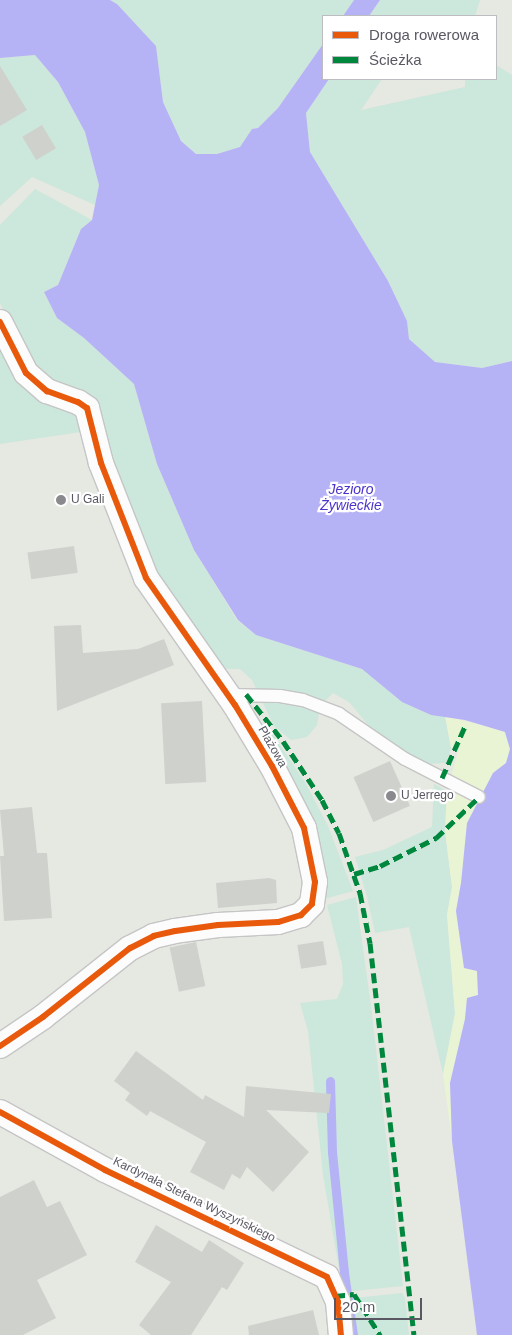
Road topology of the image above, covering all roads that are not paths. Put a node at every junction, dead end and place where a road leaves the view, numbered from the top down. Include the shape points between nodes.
1 (0, 322) edge
2 (227, 694) junction
3 (479, 798) dead end
4 (0, 1046) edge
5 (0, 1112) edge
6 (341, 1335) edge

1 - 2 street, Plażowa via 26,373 47,390 87,408 101,463 146,578
2 - 3 lane via 303,700 339,714 405,759
2 - 4 street, Plażowa via 272,766 304,828 314,882 312,904 301,915 278,922 218,925 154,936 130,948 43,1017
5 - 6 street, Kardynała Stefana Wyszyńskiego via 105,1170 327,1276 338,1302

